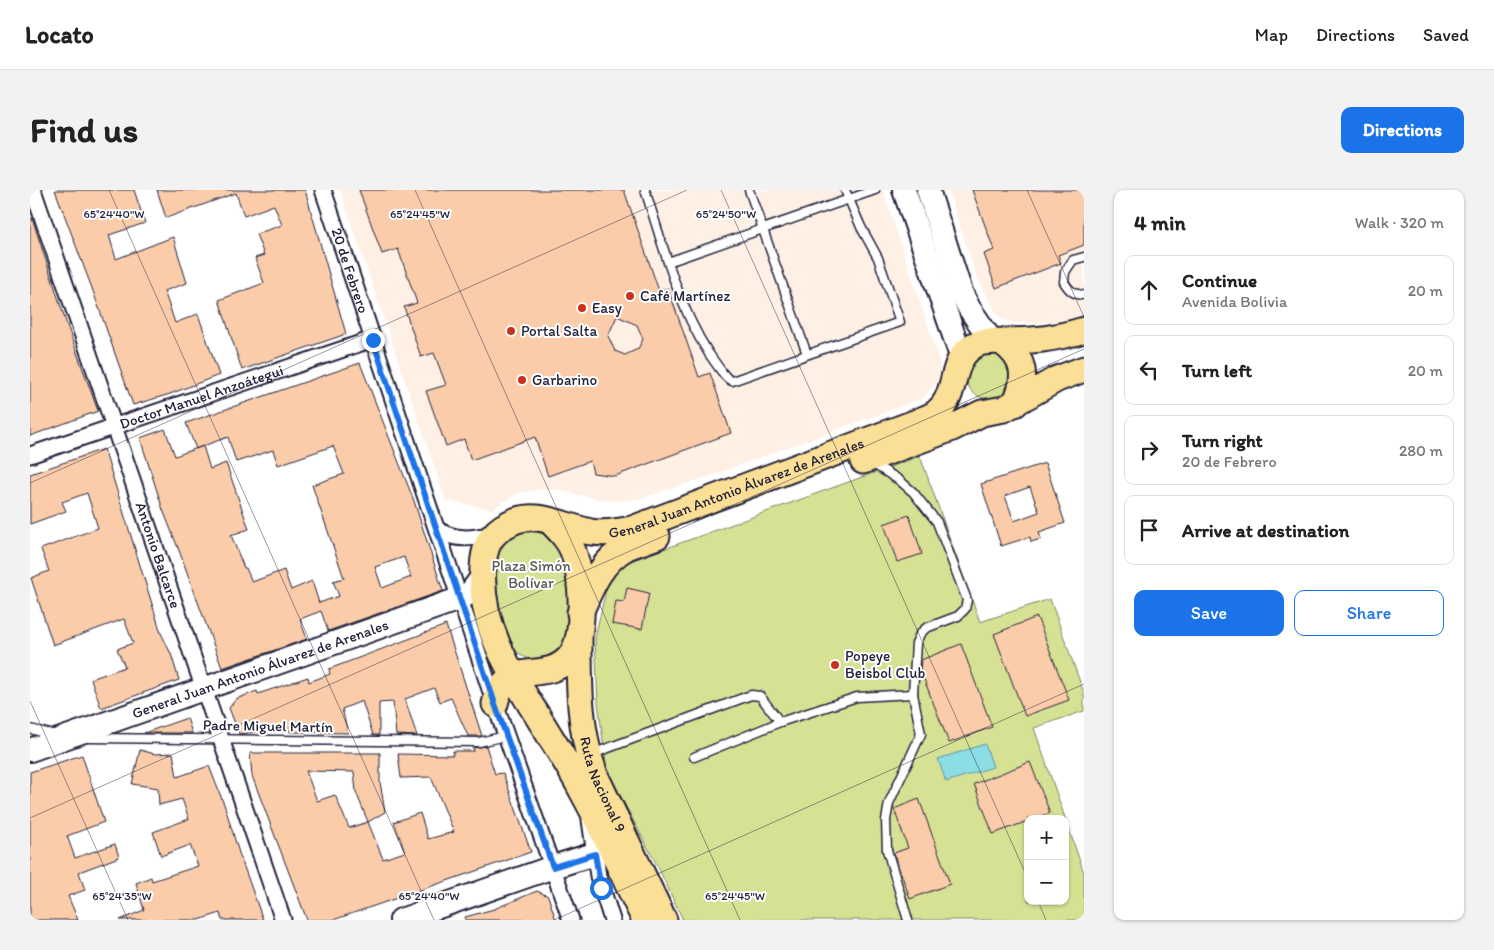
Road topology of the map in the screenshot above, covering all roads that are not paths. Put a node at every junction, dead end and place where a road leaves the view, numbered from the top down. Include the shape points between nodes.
1 (33, 190) edge
2 (324, 190) edge
3 (645, 190) edge
4 (749, 190) edge
5 (845, 190) edge
6 (875, 190) edge
7 (904, 190) edge
8 (928, 190) edge
9 (848, 199) junction
10 (762, 229) junction
11 (1084, 257) edge
12 (668, 262) junction
13 (1084, 295) edge
14 (1084, 330) edge
15 (373, 340) junction
16 (996, 341) junction
17 (807, 354) junction
18 (958, 367) junction
19 (1084, 370) edge
20 (1015, 404) junction
21 (982, 413) junction
22 (114, 427) junction
23 (30, 455) edge
24 (867, 459) junction
25 (550, 520) junction
26 (437, 528) junction
27 (495, 534) junction
28 (482, 577) junction
29 (459, 599) junction
30 (580, 613) junction
31 (580, 639) junction
32 (517, 683) junction
33 (203, 690) junction
34 (913, 694) junction
35 (495, 704) junction
36 (780, 722) junction
37 (30, 729) edge
38 (506, 736) junction
39 (67, 738) junction
40 (220, 739) junction
41 (30, 750) edge
42 (588, 755) junction
43 (694, 756) dead end
44 (603, 852) junction
45 (553, 867) junction
46 (283, 920) edge
47 (401, 920) edge
48 (571, 920) edge
49 (612, 920) edge
50 (645, 920) edge
51 (664, 920) edge
52 (908, 920) edge

1 - 22 street, Antonio Balcarce
2 - 15 street, 20 de Febrero
3 - 12 lane
4 - 10 lane
5 - 9 lane
6 - 9 lane
7 - 18 street
8 - 16 street via 961,292 969,308
9 - 10 lane
9 - 17 lane via 878,258 900,322
10 - 12 lane
10 - 17 lane
11 - 13 lane via 1072,260 1064,282 1069,290
12 - 17 lane via 694,325 728,380
14 - 16 main road via 1045,338
15 - 22 street, Doctor Manuel Anzoátegui
15 - 26 street, 20 de Febrero
16 - 18 main road via 980,342 970,348
16 - 20 main road via 1012,349 1022,368 1022,390
18 - 21 main road via 957,390 962,400
18 - 25 main road, General Juan Antonio Álvarez de Arenales via 944,405 930,416 632,529 592,532
19 - 20 main road, General Juan Antonio Álvarez de Arenales via 1051,382
20 - 21 main road, General Juan Antonio Álvarez de Arenales
21 - 24 main road, General Juan Antonio Álvarez de Arenales via 950,429
22 - 23 street, Doctor Manuel Anzoátegui
22 - 33 street, Antonio Balcarce
24 - 30 main road, General Juan Antonio Álvarez de Arenales via 627,548 602,568
24 - 34 lane via 913,492 937,522 967,600 965,609 958,616 926,628 920,634 916,643
25 - 27 main road, General Juan Antonio Álvarez de Arenales via 523,518
25 - 30 main road via 562,532 574,554 581,587
26 - 27 street, General Juan Antonio Álvarez de Arenales via 444,534 461,539
26 - 29 street, 20 de Febrero
27 - 28 main road via 488,542
28 - 29 street, General Juan Antonio Álvarez de Arenales via 470,594
28 - 32 main road via 489,620
29 - 33 street, General Juan Antonio Álvarez de Arenales
29 - 35 street, 20 de Febrero
30 - 31 main road
31 - 32 main road via 570,658 562,664
31 - 42 main road, Ruta Nacional 9 via 580,710
32 - 35 main road via 505,681
32 - 44 main road, Ruta Nacional 9 via 588,802
33 - 39 street, General Juan Antonio Álvarez de Arenales
33 - 40 street, Antonio Balcarce
34 - 36 lane via 857,697
34 - 52 lane via 921,734 888,803 886,820 887,850
35 - 38 street, 20 de Febrero
36 - 42 lane via 760,696 751,695
36 - 43 lane
37 - 39 lane, Padre Miguel Martín
38 - 40 lane, Padre Miguel Martín via 479,742
38 - 45 street, 20 de Febrero
39 - 40 lane, Padre Miguel Martín
39 - 41 street, General Juan Antonio Álvarez de Arenales
40 - 46 street, Antonio Balcarce
42 - 51 main road, Ruta Nacional 9
44 - 45 street
44 - 49 street via 601,888
44 - 50 main road, Ruta Nacional 9
45 - 47 street
45 - 48 street, 20 de Febrero

